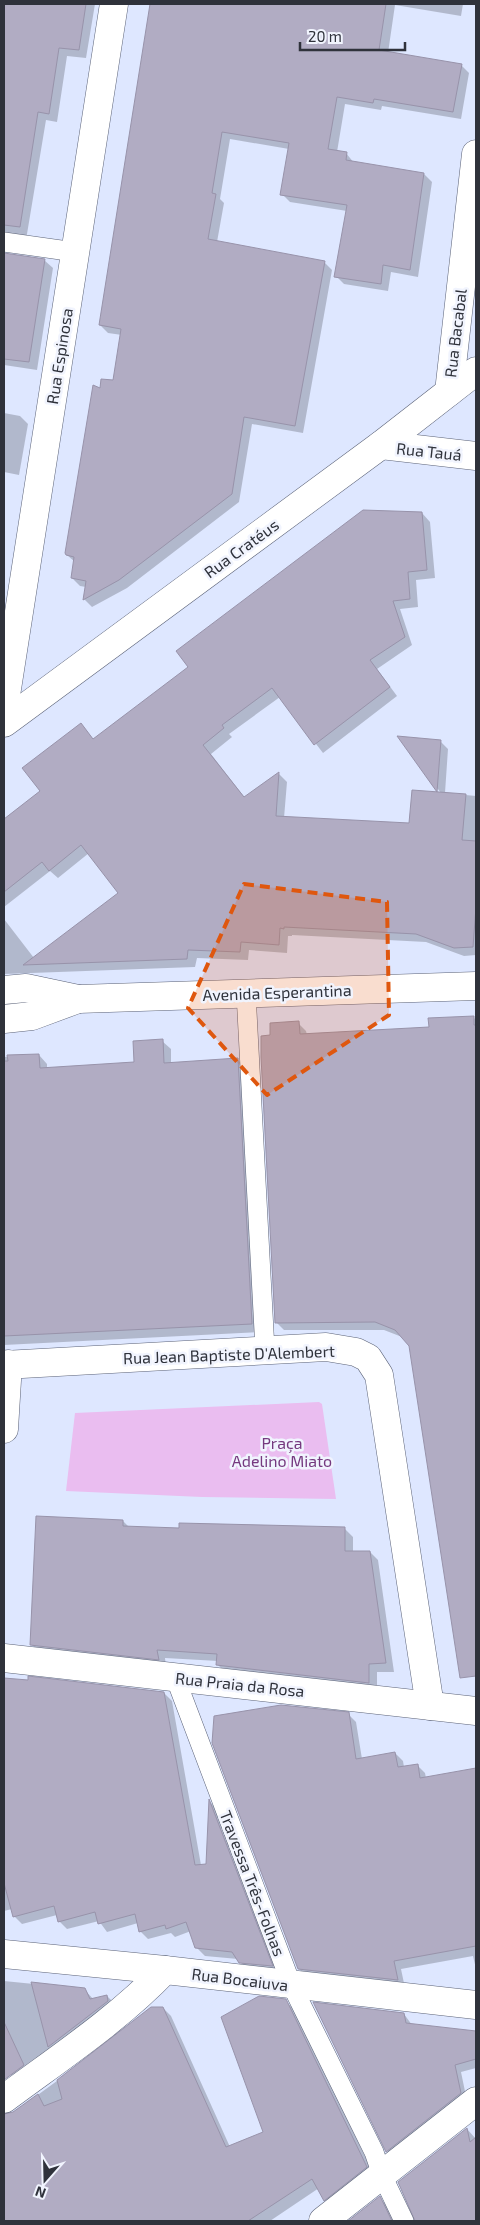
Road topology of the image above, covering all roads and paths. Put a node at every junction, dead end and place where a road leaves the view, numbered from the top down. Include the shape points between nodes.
1 (114, 4) edge
2 (476, 154) edge
3 (4, 242) edge
4 (75, 252) junction
5 (476, 371) edge
6 (448, 392) junction
7 (381, 445) junction
8 (476, 456) edge
9 (4, 708) edge
10 (4, 723) edge
11 (476, 986) edge
12 (4, 990) edge
13 (246, 994) junction
14 (78, 999) junction
15 (4, 1019) edge
16 (265, 1350) junction
17 (6, 1364) edge
18 (4, 1429) edge
19 (4, 1658) edge
20 (175, 1676) junction
21 (430, 1706) junction
22 (476, 1711) edge
23 (4, 1954) edge
24 (165, 1970) junction
25 (292, 1986) junction
26 (476, 2005) edge
27 (4, 2099) edge
28 (476, 2101) edge
29 (382, 2175) junction
30 (323, 2221) edge
31 (404, 2221) edge

1 - 4 street, Rua Espinosa
2 - 6 street, Rua Bacabal
3 - 4 lane
4 - 9 street, Rua Espinosa
5 - 6 street, Rua Cratéus
6 - 7 street, Rua Cratéus
7 - 8 street, Rua Tauá
7 - 10 street, Rua Cratéus
11 - 13 street, Avenida Esperantina
12 - 14 street, Avenida Esperantina via 26,988
13 - 14 street, Avenida Esperantina
13 - 16 lane
14 - 15 street, Avenida Esperantina via 32,1016
16 - 17 street, Rua Jean Baptiste D'Alembert
16 - 21 street, Rua Jean Baptiste D'Alembert via 326,1347 356,1352 368,1358 379,1375
17 - 18 street
19 - 20 street, Rua Praia da Rosa
20 - 21 street, Rua Praia da Rosa
20 - 25 lane, Travessa Três-Folhas
21 - 22 street, Rua Praia da Rosa
23 - 24 street, Rua Bocaiuva
24 - 25 street, Rua Bocaiuva
24 - 27 street via 140,1996
25 - 26 street, Rua Bocaiuva
25 - 29 lane, Travessa Três-Folhas via 374,2152
28 - 29 street
29 - 30 street
29 - 31 lane, Travessa Três-Folhas

